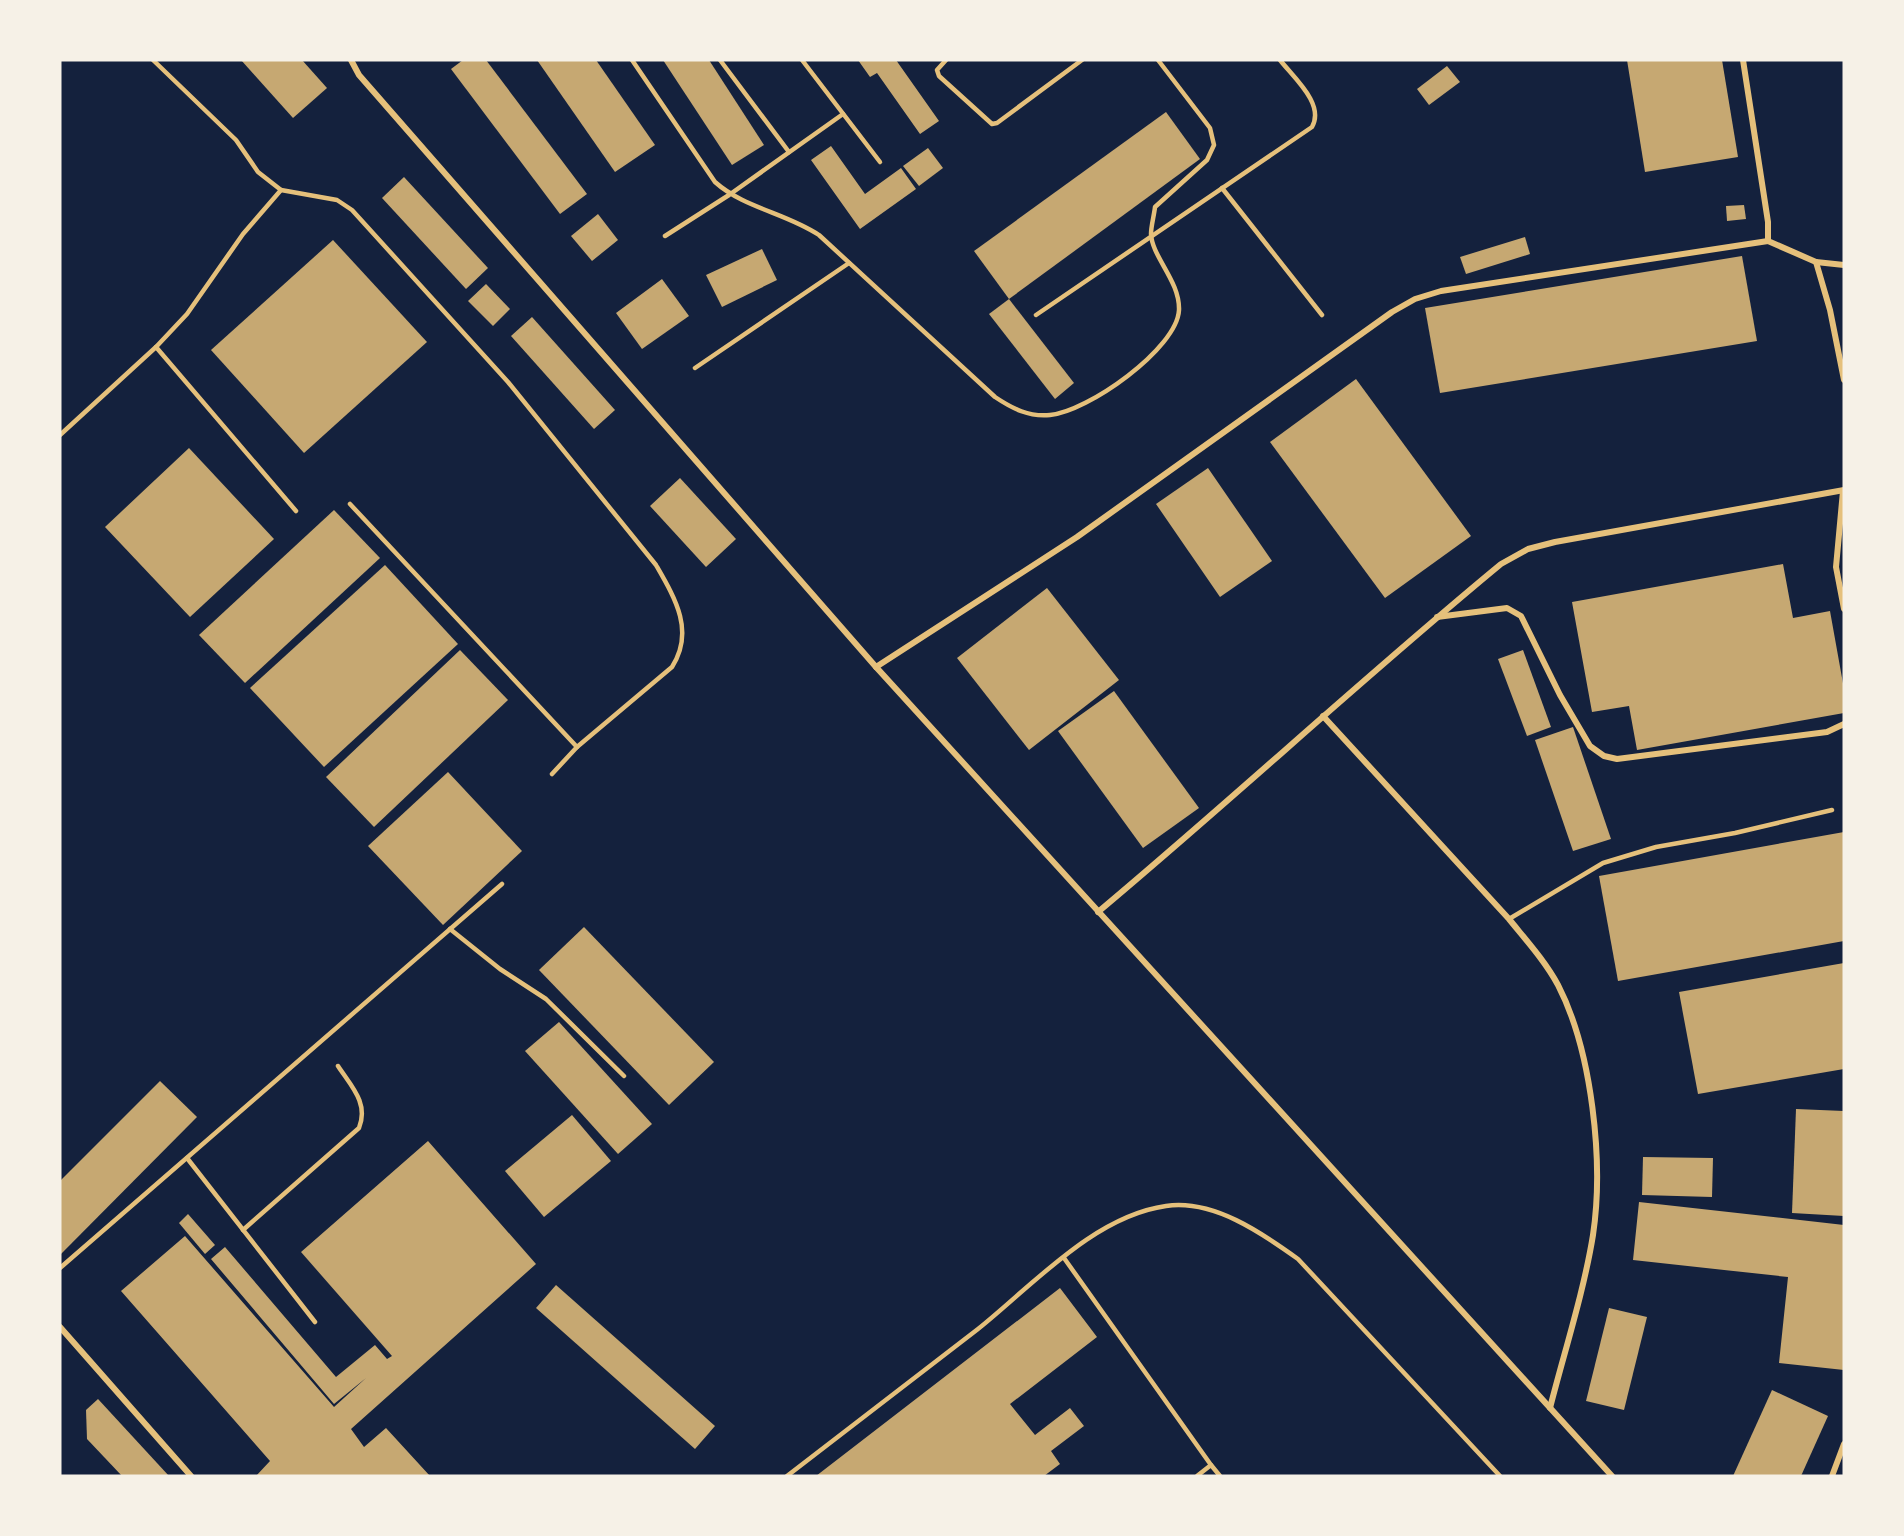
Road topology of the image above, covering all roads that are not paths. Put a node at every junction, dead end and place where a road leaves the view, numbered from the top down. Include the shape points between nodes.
1 (153, 60) edge
2 (351, 60) edge
3 (632, 60) edge
4 (720, 60) edge
5 (802, 60) edge
6 (946, 60) edge
7 (1082, 60) edge
8 (1158, 60) edge
9 (1280, 60) edge
10 (1743, 60) edge
11 (843, 114) junction
12 (789, 152) junction
13 (880, 162) dead end
14 (1222, 188) junction
15 (280, 190) junction
16 (729, 195) junction
17 (665, 236) dead end
18 (1151, 236) junction
19 (1768, 241) junction
20 (1816, 261) junction
21 (849, 263) junction
22 (1844, 265) edge
23 (1036, 315) dead end
24 (1322, 315) dead end
25 (156, 347) junction
26 (695, 368) dead end
27 (1844, 380) edge
28 (60, 435) edge
29 (1844, 491) edge
30 (350, 504) dead end
31 (296, 511) dead end
32 (1844, 609) edge
33 (1437, 617) junction
34 (876, 668) junction
35 (1323, 716) junction
36 (1844, 724) edge
37 (577, 747) junction
38 (552, 774) dead end
39 (1832, 810) dead end
40 (502, 884) dead end
41 (1098, 912) junction
42 (1509, 919) junction
43 (450, 929) junction
44 (338, 1066) dead end
45 (624, 1076) dead end
46 (187, 1158) junction
47 (243, 1230) junction
48 (1064, 1258) junction
49 (60, 1268) edge
50 (315, 1322) dead end
51 (60, 1327) edge
52 (1550, 1408) junction
53 (1844, 1444) edge
54 (1211, 1465) junction
55 (191, 1476) edge
56 (787, 1476) edge
57 (1197, 1476) edge
58 (1220, 1476) edge
59 (1500, 1476) edge
60 (1612, 1476) edge
61 (1832, 1476) edge

1 - 15 lane via 236,140 258,172
2 - 34 street via 359,75
3 - 16 lane via 715,182
4 - 12 lane
5 - 11 lane
6 - 7 lane via 938,70 939,76 992,124
8 - 18 lane via 1210,128 1214,145 1206,159 1155,207
9 - 14 lane via 1315,106 1317,118 1312,127
10 - 19 street
11 - 12 lane
11 - 13 lane
12 - 16 lane
14 - 18 lane
14 - 24 lane
15 - 25 lane via 243,234 187,314
15 - 37 lane via 337,200 352,210 508,382 656,565 671,591 684,640 681,653 672,667
16 - 17 lane
16 - 21 lane via 803,225
18 - 21 lane via 1179,296 1174,328 1164,343 1125,378 1053,415 1033,416 995,397
18 - 23 lane
19 - 20 street
19 - 34 street via 1441,291 1414,299 1077,537
20 - 22 street
20 - 27 street
21 - 26 lane
25 - 28 lane
25 - 31 lane
29 - 32 street via 1836,567
29 - 33 street via 1528,549 1501,564
30 - 37 lane
33 - 35 street
33 - 36 street via 1507,608 1521,616 1590,746 1604,756 1617,759 1827,732
34 - 41 street
35 - 41 street
35 - 42 street
37 - 38 lane
39 - 42 lane via 1656,847 1603,863
40 - 43 lane
41 - 52 street
42 - 52 street via 1557,984 1576,1029 1596,1152 1597,1198 1592,1237
43 - 45 lane via 546,999
43 - 46 lane
44 - 47 lane via 362,1103 364,1116 359,1128
46 - 47 lane
46 - 49 lane
47 - 50 lane
48 - 54 lane
48 - 56 lane
48 - 59 lane via 1092,1235 1166,1205 1198,1207 1234,1220 1298,1259
51 - 55 street
52 - 60 street
53 - 61 street
54 - 57 lane
54 - 58 lane

